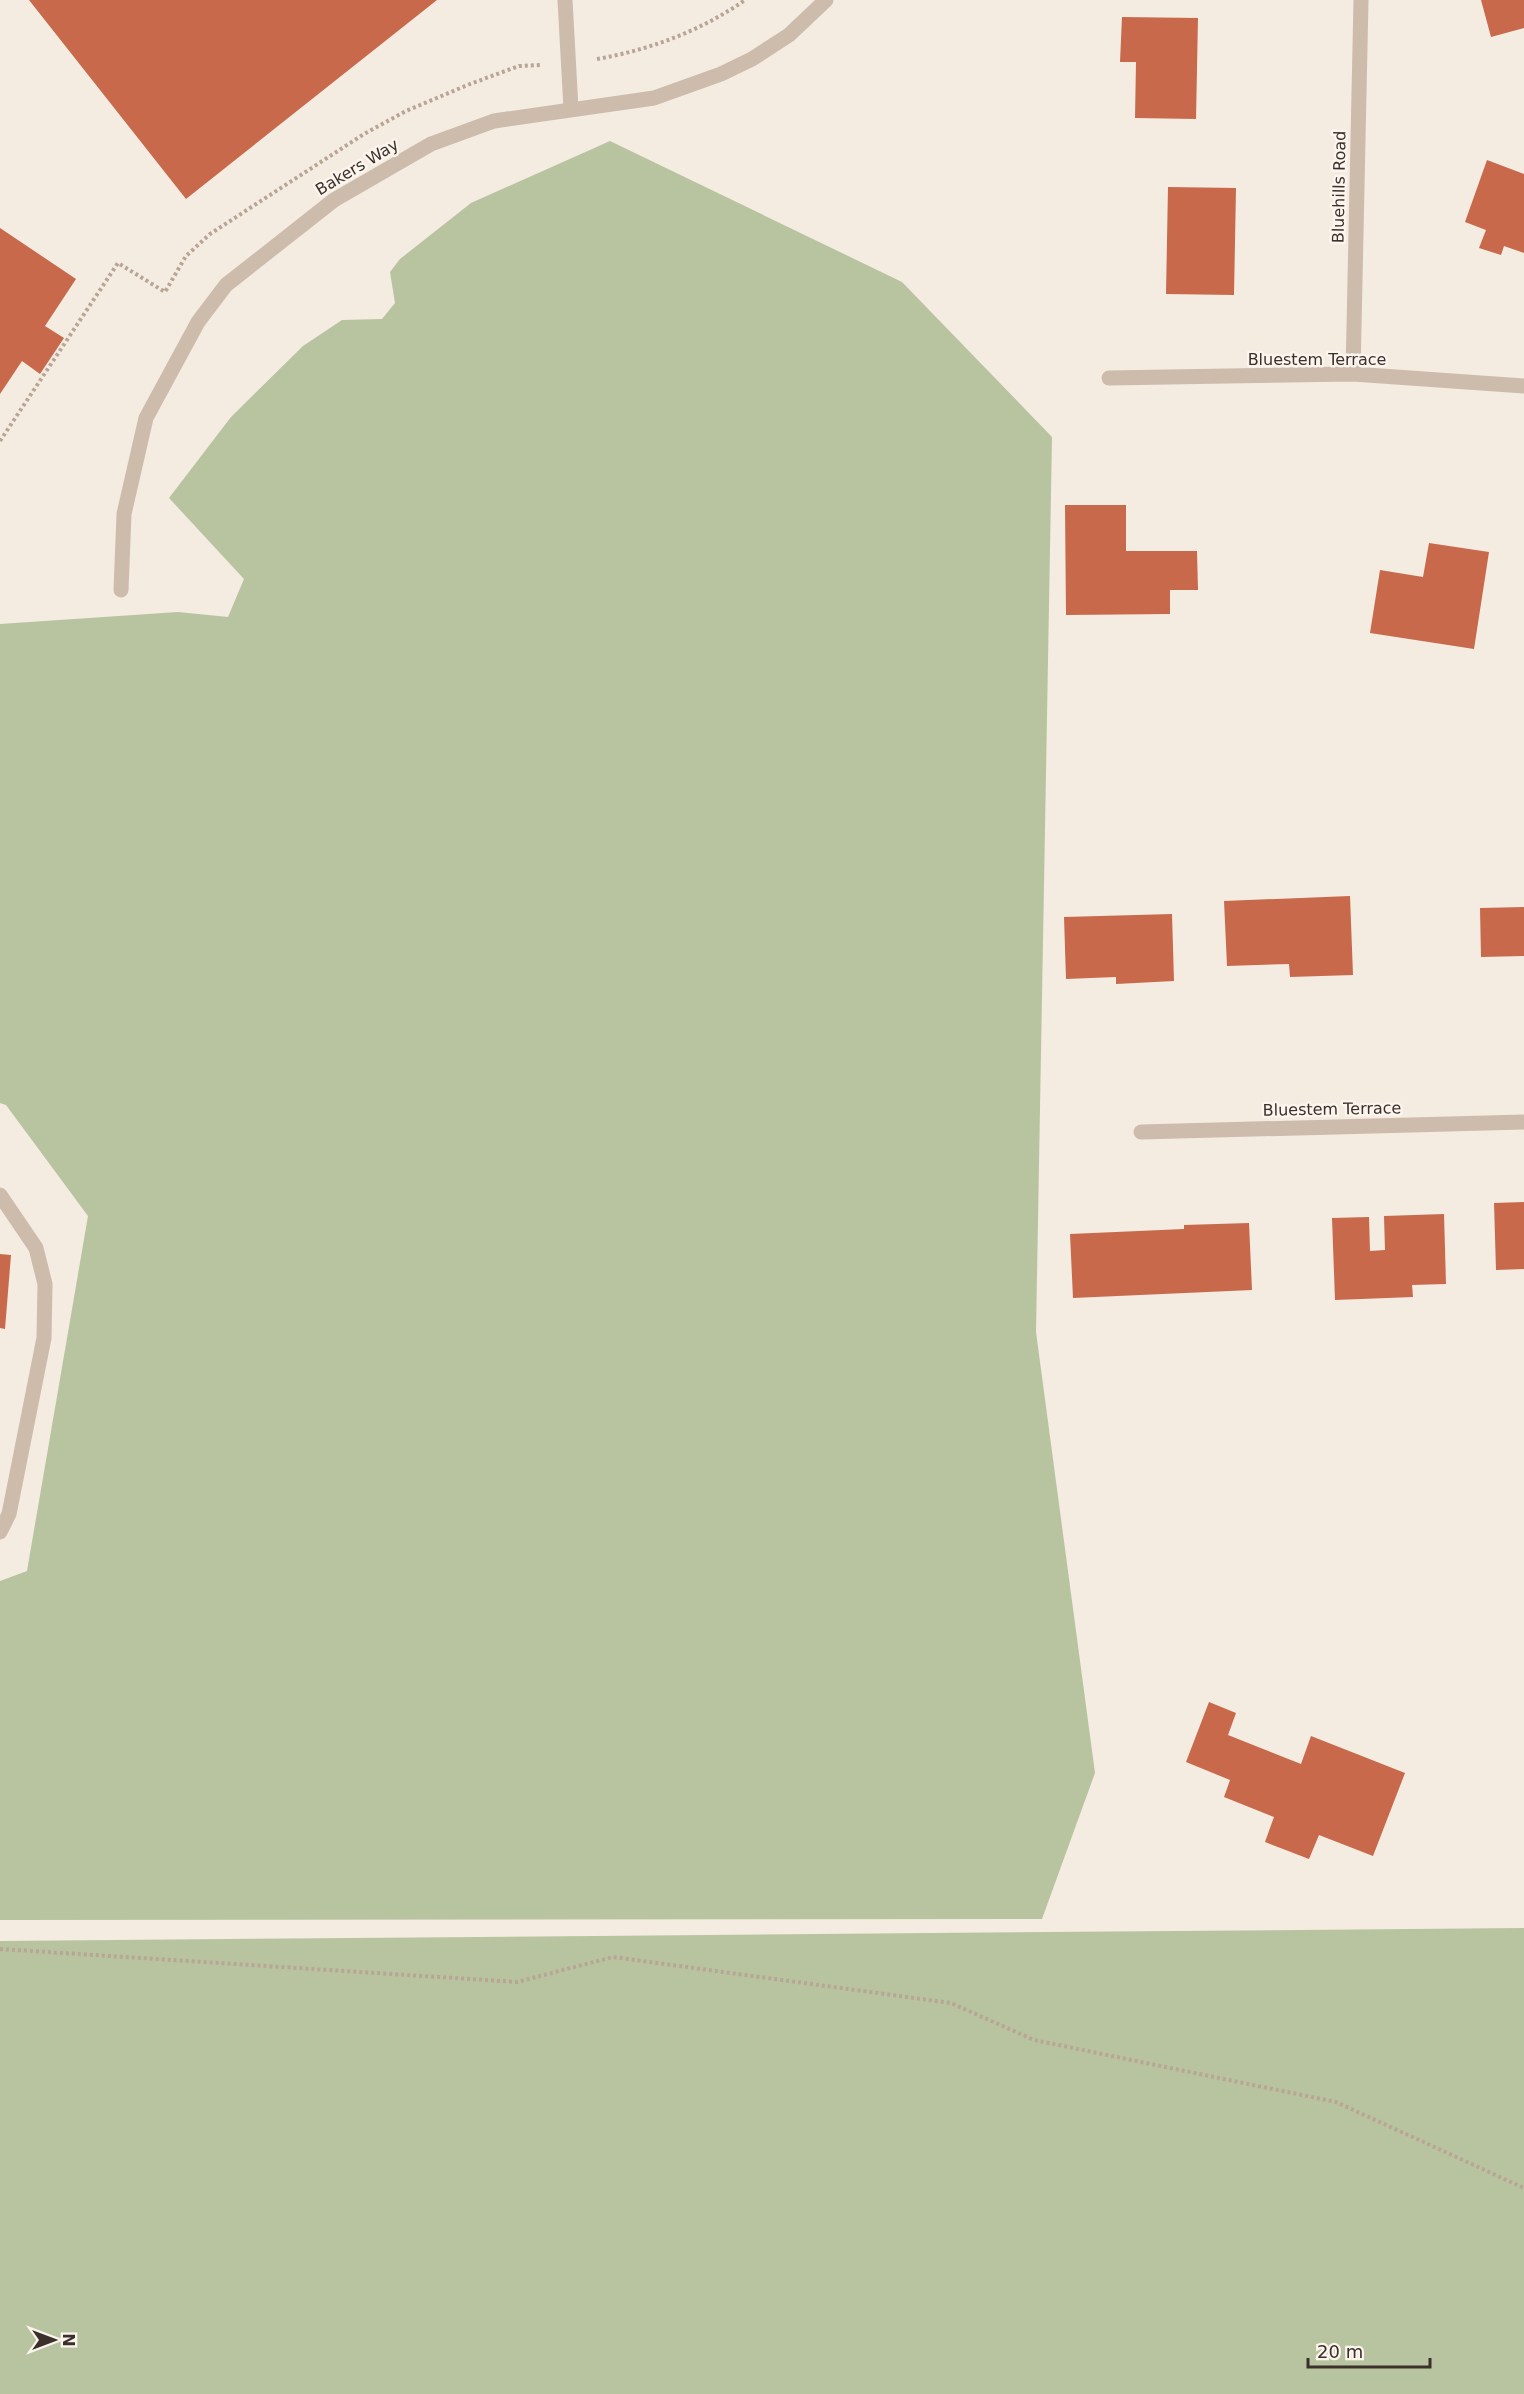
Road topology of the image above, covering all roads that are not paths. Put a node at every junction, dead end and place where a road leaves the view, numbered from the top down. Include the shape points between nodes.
1 (565, 0) edge
2 (826, 0) edge
3 (1360, 0) edge
4 (571, 109) junction
5 (1353, 374) junction
6 (1109, 378) dead end
7 (1524, 386) edge
8 (121, 590) dead end
9 (1524, 1122) edge
10 (1141, 1132) dead end
11 (0, 1195) edge
12 (0, 1532) edge

1 - 4 street
2 - 4 street, Bakers Way via 789,35 721,74 654,98
3 - 5 street, Bluehills Road
4 - 8 street, Bakers Way via 494,121 431,144 334,200 226,285 198,322 146,418 124,514
5 - 6 street, Bluestem Terrace
5 - 7 street, Bluestem Terrace
9 - 10 street, Bluestem Terrace
11 - 12 street via 36,1248 45,1284 44,1338 9,1514

